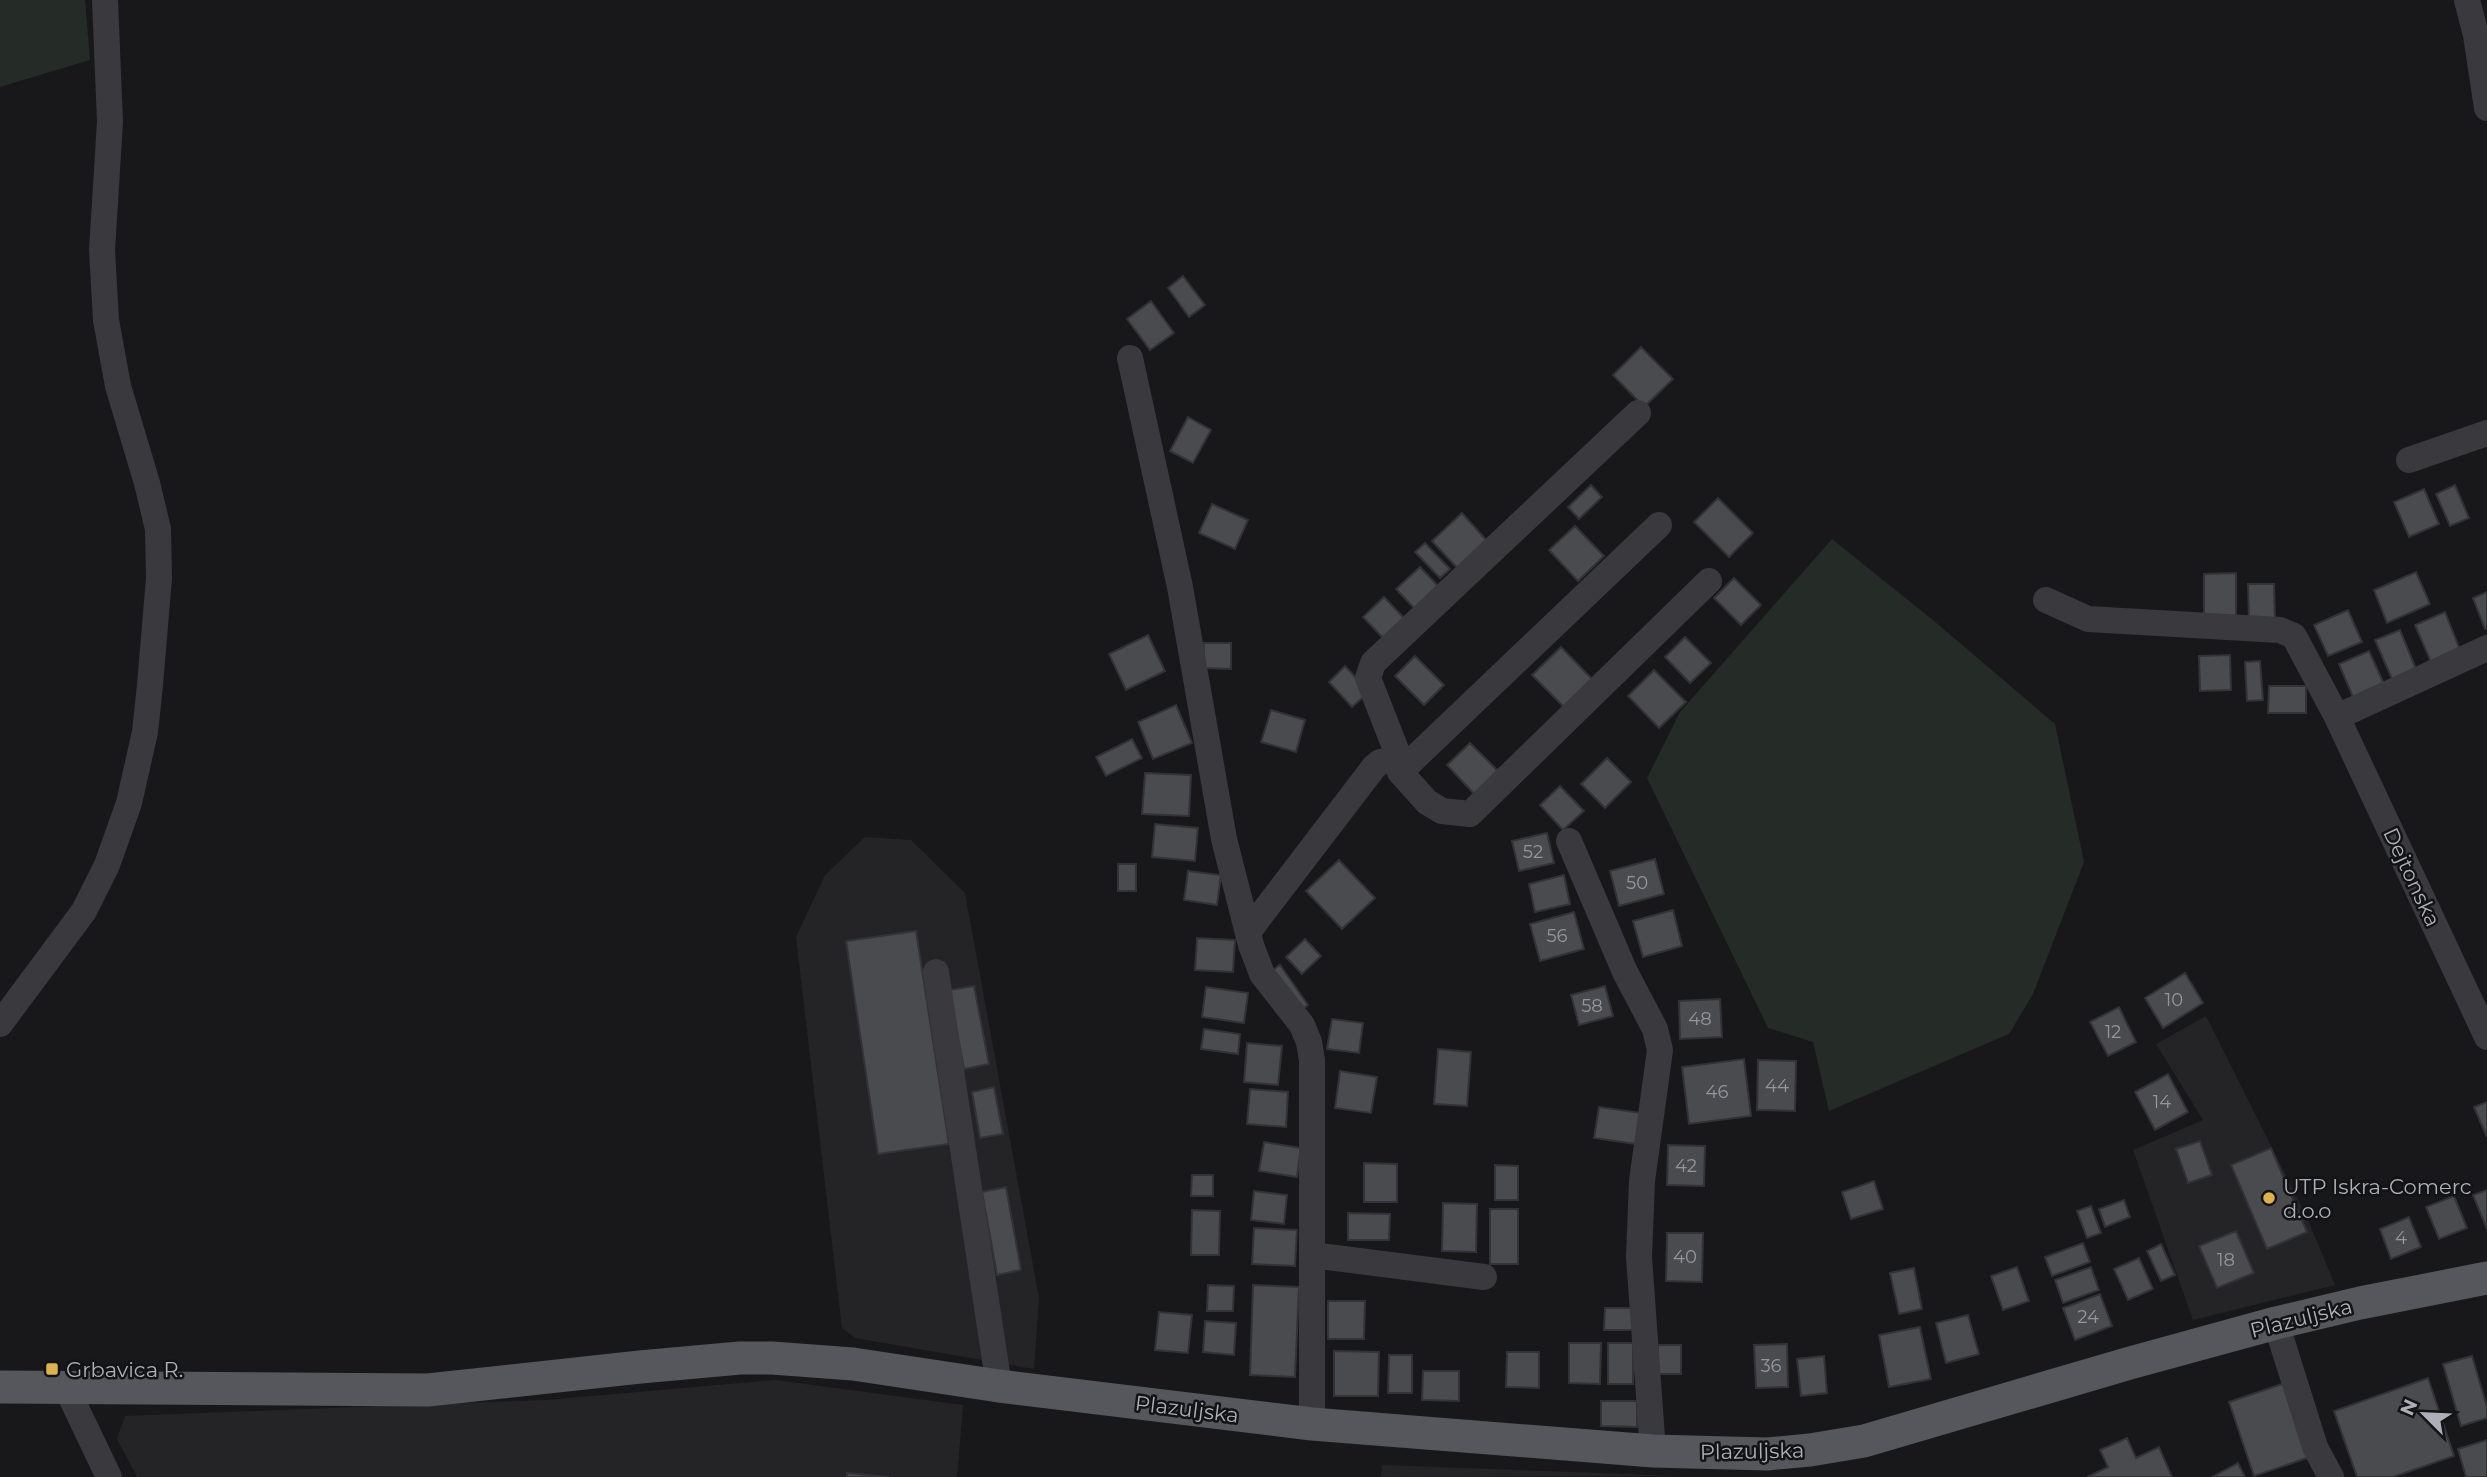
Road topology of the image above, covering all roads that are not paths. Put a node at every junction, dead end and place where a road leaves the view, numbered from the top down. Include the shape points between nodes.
1 (105, 0) edge
2 (2467, 0) edge
3 (2487, 108) edge
4 (1130, 358) dead end
5 (1638, 412) dead end
6 (2487, 433) edge
7 (2409, 460) dead end
8 (1659, 525) dead end
9 (1709, 581) dead end
10 (2046, 600) dead end
11 (2487, 648) edge
12 (2337, 718) junction
13 (1400, 766) junction
14 (1569, 841) dead end
15 (1248, 932) junction
16 (936, 972) dead end
17 (0, 1024) edge
18 (2487, 1037) edge
19 (1312, 1255) junction
20 (1484, 1277) dead end
21 (2487, 1278) edge
22 (2276, 1323) junction
23 (999, 1386) junction
24 (0, 1387) edge
25 (66, 1387) junction
26 (1312, 1423) junction
27 (1653, 1451) junction
28 (110, 1477) edge
29 (2331, 1477) edge

1 - 17 street via 110,122 102,250 106,320 118,386 158,529 159,578 150,685 129,803 107,865 84,911
2 - 3 street
4 - 15 street via 1180,587 1224,839
5 - 13 street via 1373,663 1368,678
6 - 7 street
8 - 13 street
9 - 13 street via 1470,814 1442,811 1427,802
10 - 12 street, Dejtonska via 2088,619 2287,632 2294,636
11 - 12 street
12 - 18 street, Dejtonska
13 - 15 street via 1380,762 1374,766
14 - 27 street via 1625,972 1655,1029 1660,1050 1642,1181 1639,1257
15 - 19 street via 1262,974 1302,1025 1309,1042
16 - 23 street
19 - 20 street
19 - 26 street
21 - 22 main road, Plazuljska
22 - 27 main road, Plazuljska via 1864,1441 1767,1454
22 - 29 street via 2315,1447
23 - 25 main road, Plazuljska via 853,1364 740,1358 428,1390
23 - 26 main road, Plazuljska
24 - 25 main road, Plazuljska
25 - 28 street
26 - 27 main road, Plazuljska

